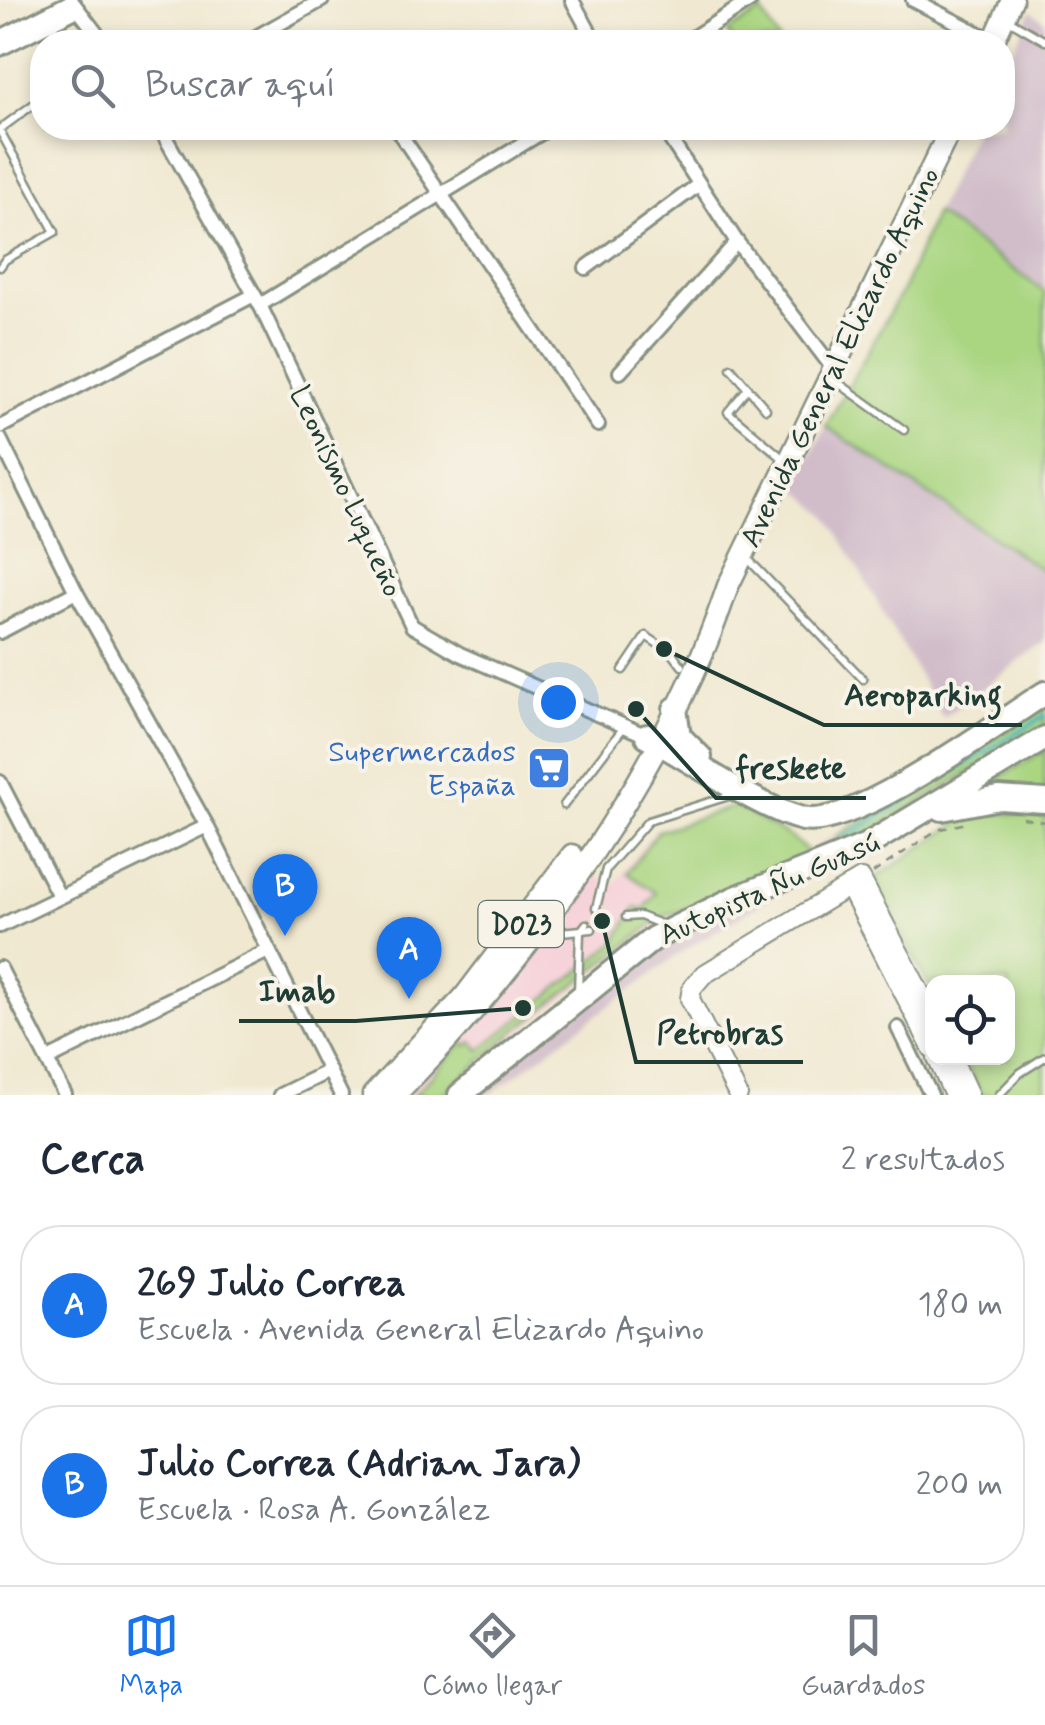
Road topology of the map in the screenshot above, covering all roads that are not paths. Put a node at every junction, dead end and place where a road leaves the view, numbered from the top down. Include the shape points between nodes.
1 (322, 0) edge
2 (572, 0) edge
3 (751, 0) edge
4 (913, 0) edge
5 (73, 3) edge
6 (1008, 8) edge
7 (31, 30) edge
8 (93, 30) edge
9 (268, 30) edge
10 (588, 30) edge
11 (705, 30) edge
12 (970, 30) edge
13 (30, 31) edge
14 (0, 37) edge
15 (1045, 41) edge
16 (0, 50) edge
17 (30, 107) edge
18 (0, 130) edge
19 (167, 140) edge
20 (403, 140) edge
21 (529, 140) edge
22 (670, 140) edge
23 (945, 140) edge
24 (698, 184) junction
25 (436, 194) junction
26 (737, 242) junction
27 (0, 267) edge
28 (586, 268) dead end
29 (257, 300) junction
30 (731, 368) dead end
31 (830, 371) junction
32 (620, 372) dead end
33 (748, 388) junction
34 (766, 409) dead end
35 (598, 426) dead end
36 (0, 427) edge
37 (904, 430) dead end
38 (0, 438) edge
39 (787, 462) junction
40 (744, 554) junction
41 (728, 586) junction
42 (76, 592) junction
43 (0, 632) edge
44 (682, 666) junction
45 (623, 670) dead end
46 (863, 679) dead end
47 (1045, 694) edge
48 (674, 709) junction
49 (644, 734) junction
50 (1045, 738) edge
51 (712, 771) junction
52 (0, 782) edge
53 (739, 787) junction
54 (1045, 801) edge
55 (564, 805) dead end
56 (906, 823) junction
57 (208, 826) junction
58 (585, 859) junction
59 (606, 869) junction
60 (856, 883) junction
61 (59, 896) junction
62 (596, 908) dead end
63 (626, 916) dead end
64 (534, 923) junction
65 (0, 926) edge
66 (589, 927) dead end
67 (671, 929) junction
68 (580, 932) junction
69 (268, 951) junction
70 (0, 968) edge
71 (576, 998) junction
72 (925, 1004) edge
73 (898, 1028) dead end
74 (925, 1033) edge
75 (1045, 1057) edge
76 (48, 1059) junction
77 (941, 1065) edge
78 (955, 1065) edge
79 (328, 1071) junction
80 (65, 1095) edge
81 (280, 1095) edge
82 (341, 1095) edge
83 (373, 1095) edge
84 (394, 1095) edge
85 (460, 1095) edge
86 (738, 1095) edge
87 (931, 1095) edge
88 (954, 1095) edge
89 (969, 1095) edge
90 (998, 1095) edge

1 - 9 street
2 - 10 street
3 - 11 street
4 - 12 street
5 - 7 street
5 - 8 street
5 - 14 street
6 - 15 lane
13 - 16 street
17 - 18 lane
18 - 27 lane via 54,232
19 - 29 street, Leonismo Luqueño
20 - 25 street
21 - 25 street
22 - 24 street
23 - 31 main road, Avenida General Elizardo Aquino
24 - 26 street
24 - 28 street
25 - 29 street
25 - 35 street
26 - 31 street
26 - 32 street
29 - 36 street
29 - 49 street, Leonismo Luqueño via 412,626 460,654
30 - 33 lane
31 - 37 lane
31 - 39 main road, Avenida General Elizardo Aquino
33 - 34 lane
33 - 39 lane via 728,412
38 - 42 street
39 - 40 main road, Avenida General Elizardo Aquino
40 - 41 main road, Avenida General Elizardo Aquino
40 - 46 lane
41 - 44 main road, Avenida General Elizardo Aquino
41 - 48 main road, Avenida General Elizardo Aquino
42 - 43 street
42 - 57 street
44 - 45 lane via 646,636
44 - 49 main road, Avenida General Elizardo Aquino
47 - 53 highway, Autopista Ñu Guasú via 849,813 815,820
48 - 49 main road, Avenida General Elizardo Aquino
48 - 51 highway via 680,736
49 - 51 highway, Autopista Ñu Guasú
49 - 55 lane
49 - 58 main road, Avenida General Elizardo Aquino
49 - 64 main road, Avenida General Elizardo Aquino / D023
50 - 56 highway, Autopista Ñu Guasú
51 - 53 highway, Autopista Ñu Guasú
52 - 61 street
53 - 59 lane via 729,797 648,821
54 - 56 highway via 999,798
56 - 67 highway, Autopista Ñu Guasú via 854,852
57 - 61 street
57 - 69 street
58 - 59 lane
58 - 64 main road, Avenida General Elizardo Aquino
59 - 62 lane
60 - 72 street
60 - 74 street
60 - 86 street via 703,975 692,988 690,999
61 - 65 street
63 - 67 lane
64 - 68 lane
64 - 83 main road, Avenida General Elizardo Aquino / D023
64 - 84 main road, Avenida General Elizardo Aquino via 476,1006
66 - 68 lane
67 - 71 highway, Autopista Ñu Guasú
68 - 71 lane
69 - 76 street
69 - 79 street
70 - 76 street
71 - 85 highway, Autopista Ñu Guasú
73 - 87 street
75 - 90 lane
76 - 80 street
77 - 88 street
78 - 89 street
79 - 81 street
79 - 82 street

